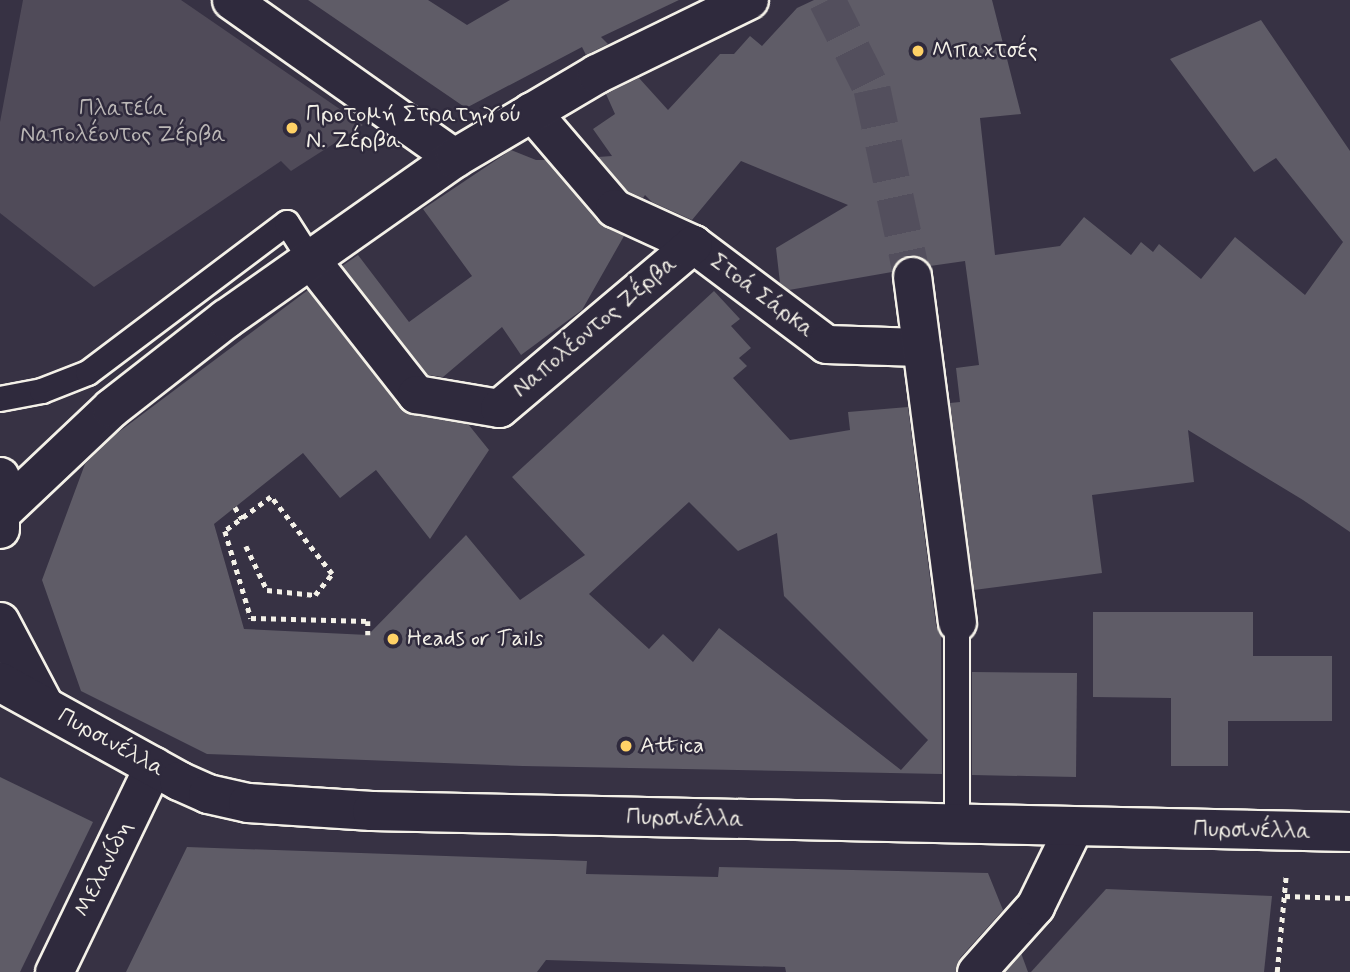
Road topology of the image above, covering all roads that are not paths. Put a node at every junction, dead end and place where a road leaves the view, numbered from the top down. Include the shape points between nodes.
1 (231, 0) edge
2 (749, 0) edge
3 (531, 111) junction
4 (455, 158) junction
5 (693, 244) junction
6 (310, 258) junction
7 (912, 276) tunnel mouth
8 (920, 347) junction
9 (0, 399) edge
10 (1, 506) edge
11 (0, 622) edge
12 (957, 622) joint
13 (0, 682) edge
14 (44, 705) junction
15 (153, 766) junction
16 (957, 826) junction
17 (1073, 828) junction
18 (1350, 832) edge
19 (54, 972) edge
20 (976, 972) edge

1 - 4 street
2 - 3 street
3 - 4 street
3 - 5 street, Στοά Σάρκα via 614,208
4 - 6 street
5 - 6 street, Ναπολέοντος Ζέρβα via 499,408 416,394
5 - 8 street, Στοά Σάρκα via 826,344
6 - 9 lane via 287,223 88,373 42,391
6 - 10 street via 112,408
7 - 8 street
8 - 12 street
11 - 14 street, Πυρσινέλλα
12 - 16 lane
13 - 14 street, Πυρσινέλλα
14 - 15 street, Πυρσινέλλα
15 - 16 street, Πυρσινέλλα via 208,794 278,806
15 - 19 street, Μελανίδη
16 - 17 street, Πυρσινέλλα
17 - 18 street, Πυρσινέλλα
17 - 20 street via 1035,906

